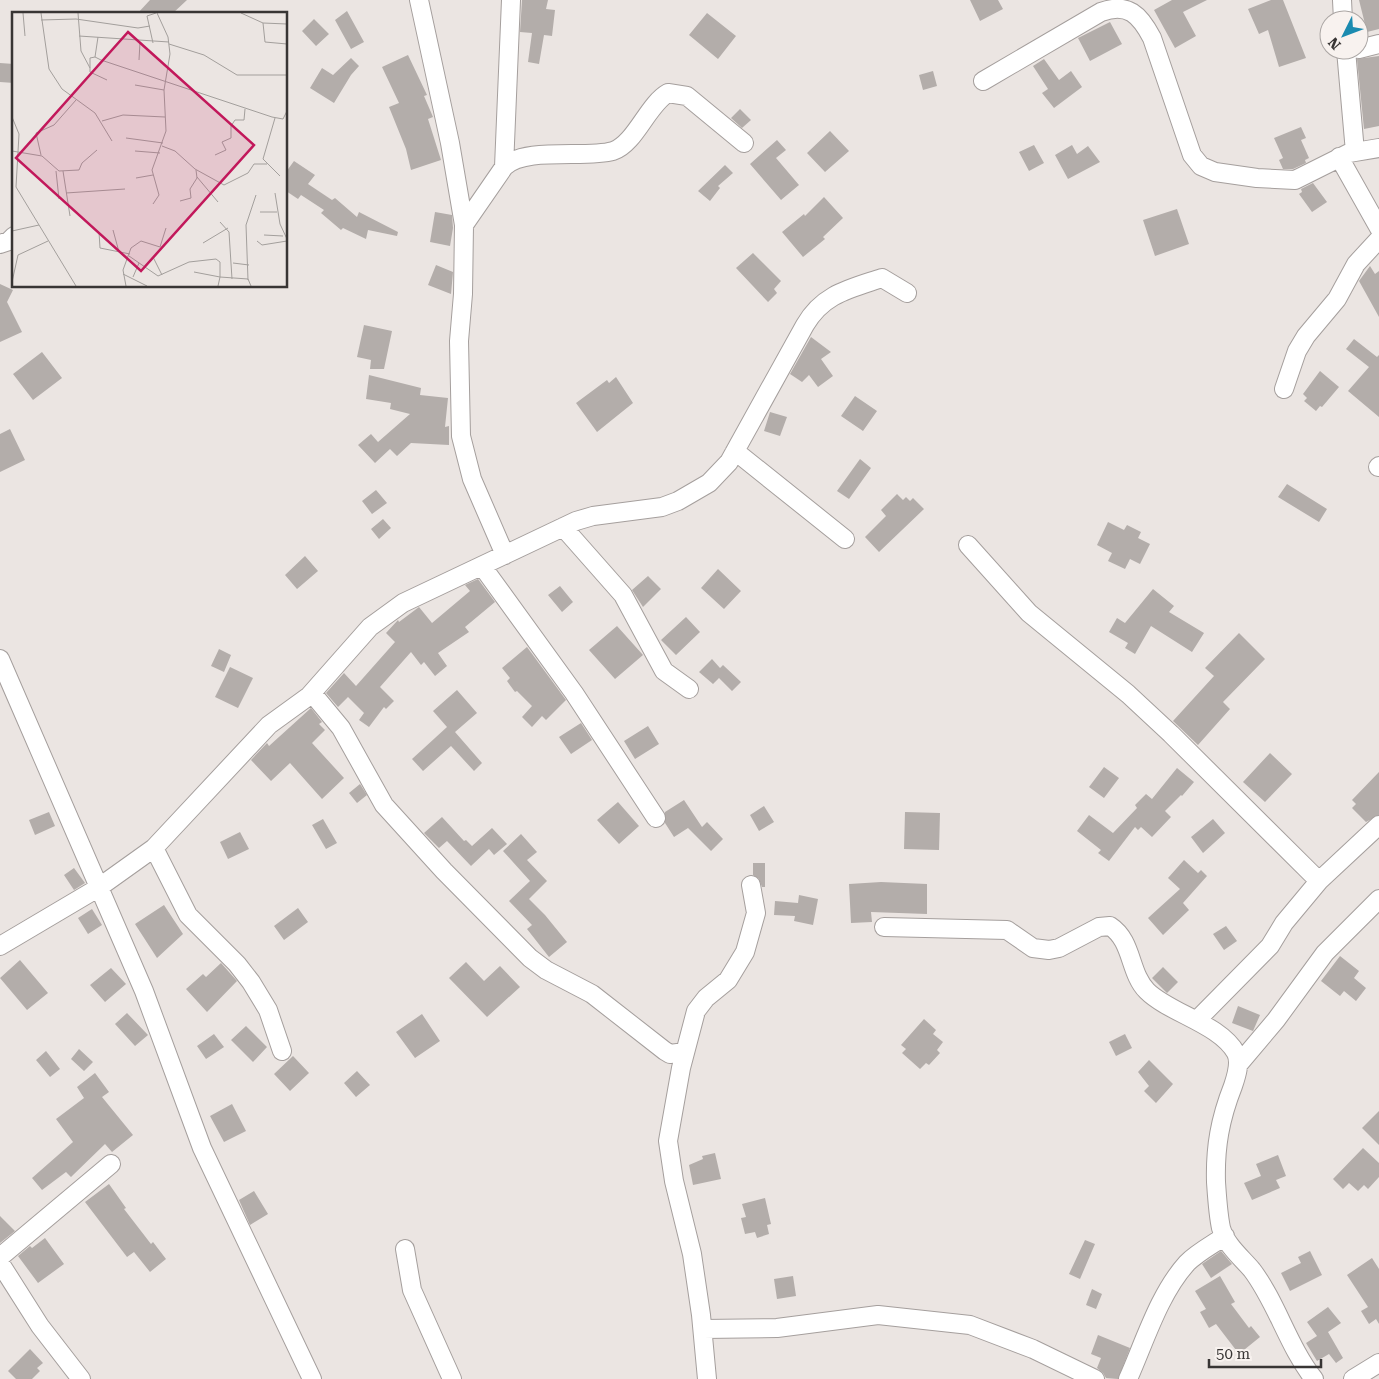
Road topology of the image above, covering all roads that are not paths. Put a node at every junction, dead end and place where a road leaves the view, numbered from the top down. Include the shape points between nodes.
1 (418, 0) edge
2 (511, 0) edge
3 (1352, 60) edge
4 (983, 81) dead end
5 (744, 143) dead end
6 (1379, 148) edge
7 (1347, 154) junction
8 (504, 167) junction
9 (464, 225) junction
10 (1379, 228) edge
11 (12, 239) edge
12 (1379, 239) edge
13 (0, 244) edge
14 (907, 294) dead end
15 (1284, 389) dead end
16 (735, 451) junction
17 (563, 527) junction
18 (845, 539) dead end
19 (968, 545) dead end
20 (504, 554) junction
21 (482, 566) junction
22 (0, 659) edge
23 (688, 689) dead end
24 (312, 693) junction
25 (656, 818) dead end
26 (1379, 825) edge
27 (154, 848) junction
28 (1319, 882) junction
29 (752, 885) dead end
30 (98, 888) junction
31 (1379, 899) edge
32 (884, 926) dead end
33 (0, 946) edge
34 (1197, 1020) junction
35 (282, 1050) dead end
36 (685, 1052) junction
37 (1238, 1065) junction
38 (110, 1164) dead end
39 (1225, 1236) junction
40 (405, 1249) dead end
41 (0, 1256) edge
42 (0, 1263) edge
43 (703, 1329) junction
44 (1379, 1363) edge
45 (81, 1379) edge
46 (312, 1379) edge
47 (452, 1379) edge
48 (707, 1379) edge
49 (1095, 1379) edge
50 (1128, 1379) edge
51 (1314, 1379) edge
52 (1353, 1379) edge

1 - 9 street via 450,143
2 - 8 street
3 - 7 street
4 - 7 street via 1101,12 1119,9 1136,14 1152,38 1192,155 1201,166 1215,172 1295,180
5 - 8 street via 687,96 668,93 618,149 528,158
6 - 7 street
7 - 10 street
8 - 9 street
9 - 20 street via 459,341 461,436 472,479
11 - 13 street
12 - 15 street via 1356,264 1337,299 1306,336 1297,351
14 - 16 street via 882,278 850,288 817,306
16 - 17 street via 708,483 678,501 651,510 593,516
16 - 18 street
17 - 20 street
17 - 23 street via 623,595 664,671
19 - 28 street via 1029,614 1164,727
20 - 21 street
21 - 24 street via 384,616 370,627
21 - 25 street via 574,693
22 - 30 street
24 - 27 street via 259,736
24 - 36 street via 344,733 384,805 530,958 592,994 665,1051 670,1054
26 - 28 street
27 - 30 street
27 - 35 street via 188,915 251,982 268,1010
28 - 34 street via 1284,923 1270,946
29 - 36 street via 756,914 745,952 728,980 697,1008
30 - 33 street
30 - 46 street via 144,991 202,1148
31 - 37 street via 1325,953
32 - 34 street via 1007,930 1033,948 1050,950 1099,927 1110,926 1118,932 1130,952 1138,977 1148,992
34 - 37 street via 1227,1042 1236,1052
36 - 43 street via 668,1141 692,1254
37 - 39 street via 1220,1121 1218,1140 1216,1184 1221,1228
38 - 41 street
39 - 50 street via 1200,1252 1180,1272 1156,1314
39 - 51 street via 1253,1272
40 - 47 street via 412,1290
42 - 45 street via 40,1326
43 - 48 street
43 - 49 street via 777,1328 878,1315 970,1326 1033,1349
44 - 52 street

